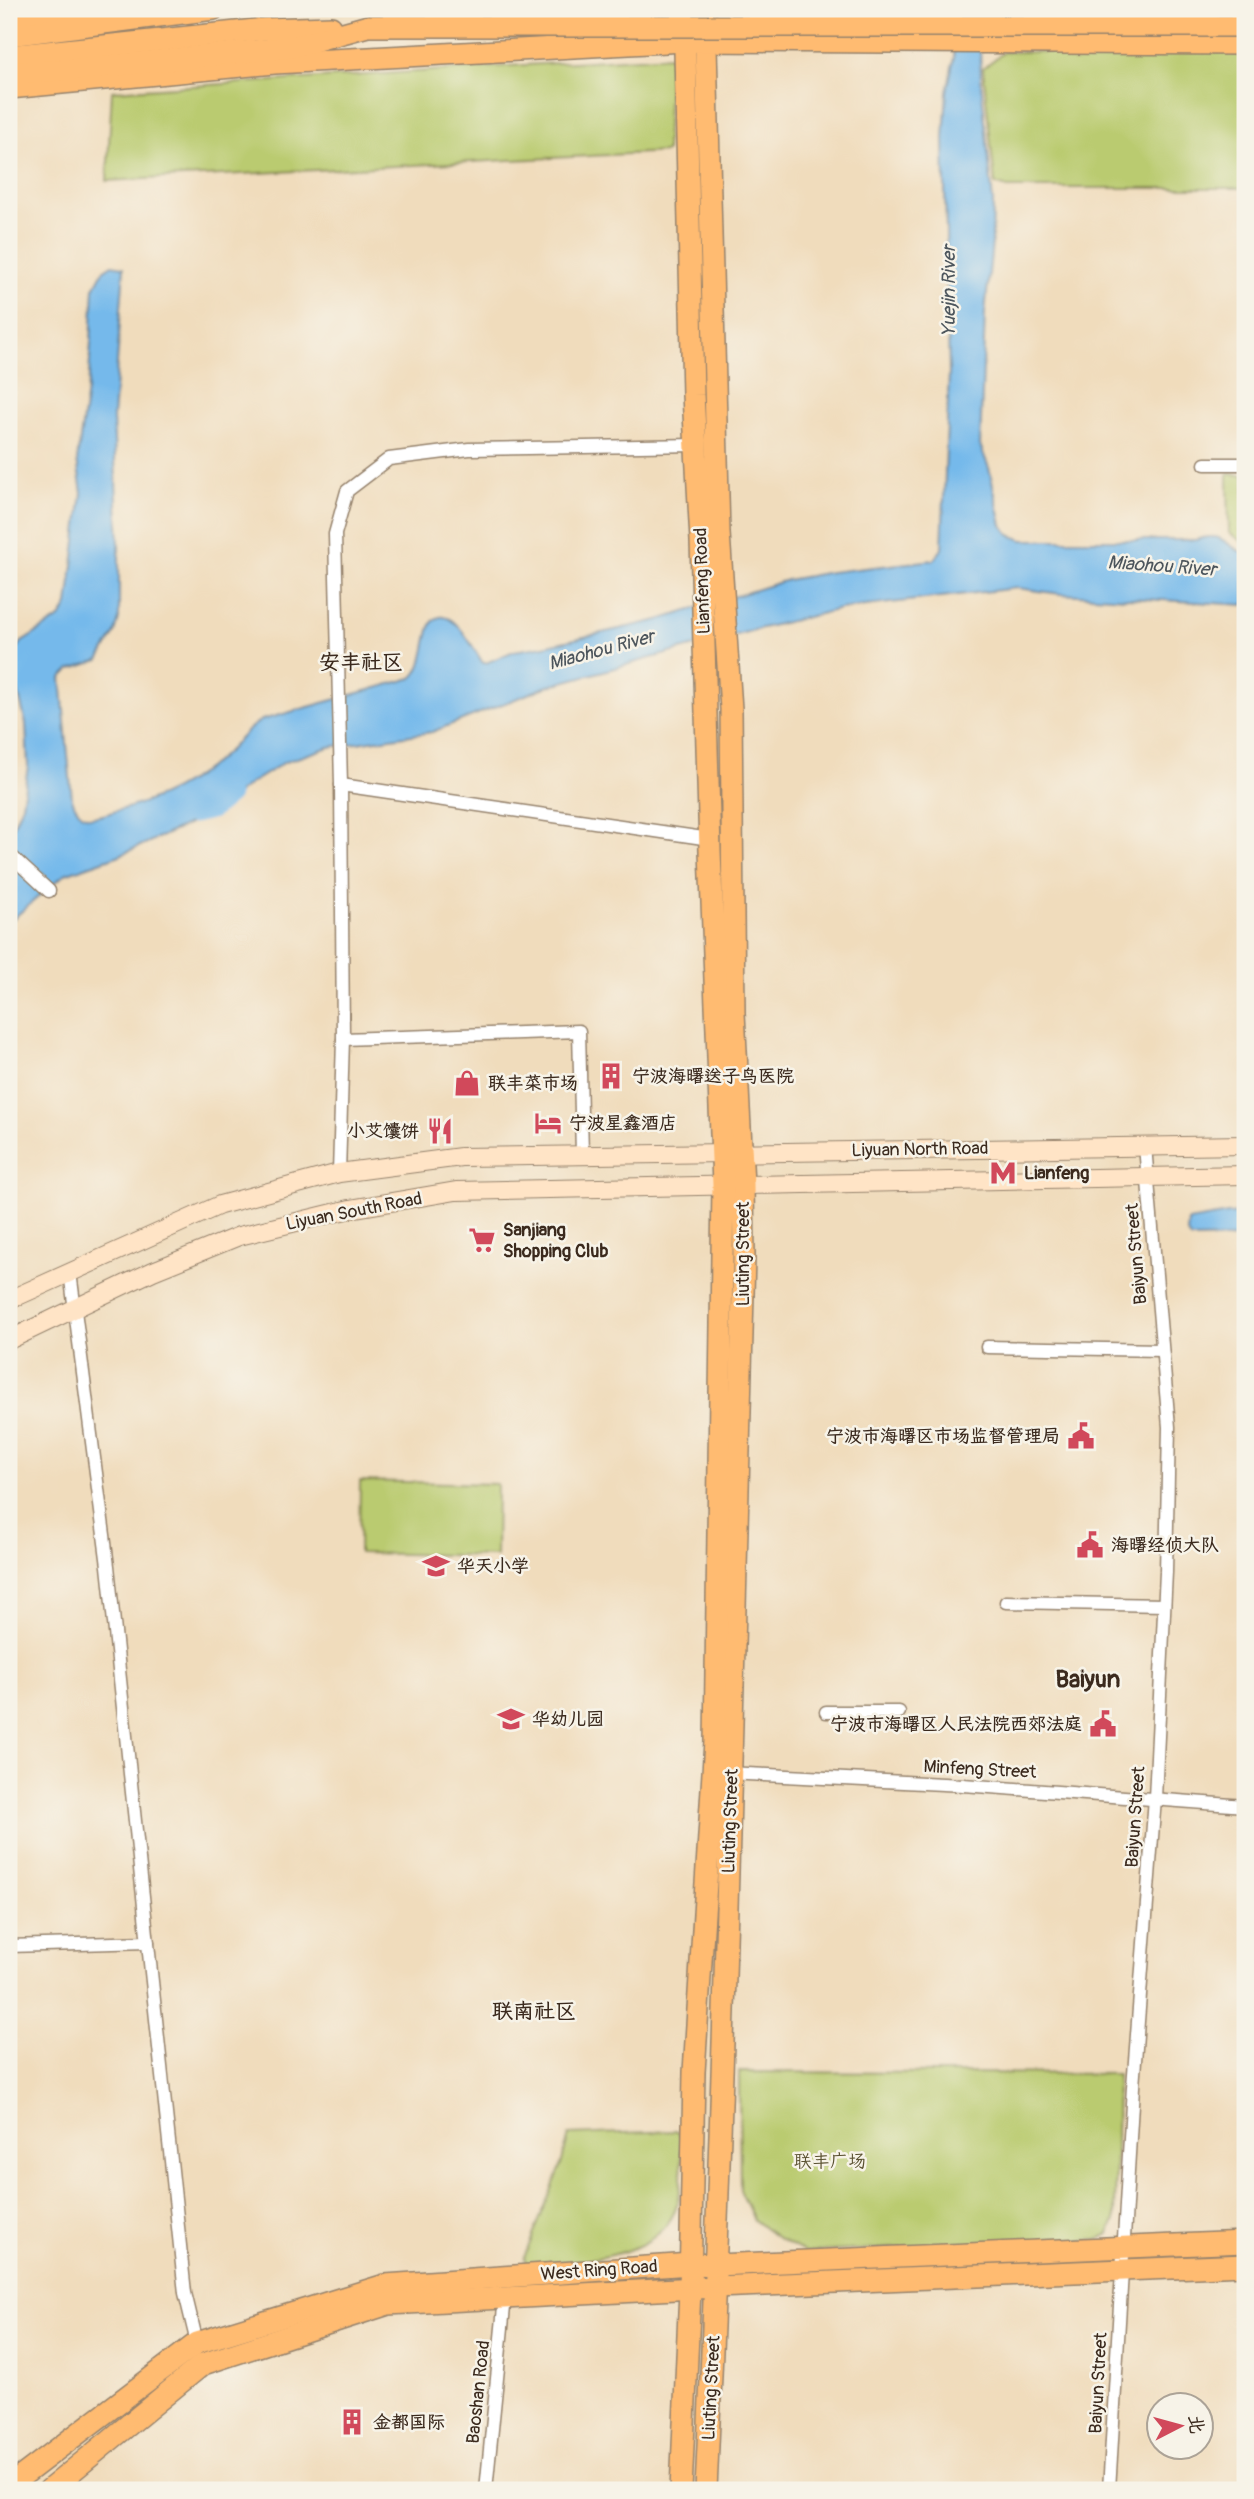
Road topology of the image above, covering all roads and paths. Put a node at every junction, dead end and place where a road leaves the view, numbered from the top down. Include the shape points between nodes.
1 (67, 9) edge
2 (214, 9) edge
3 (684, 9) edge
4 (705, 9) edge
5 (9, 15) edge
6 (368, 26) junction
7 (1245, 26) edge
8 (9, 34) edge
9 (695, 41) junction
10 (1245, 44) edge
11 (9, 56) edge
12 (80, 69) junction
13 (9, 73) edge
14 (9, 88) edge
15 (696, 445) junction
16 (1205, 464) dead end
17 (1245, 464) edge
18 (710, 537) junction
19 (341, 788) junction
20 (710, 839) junction
21 (9, 854) edge
22 (49, 891) dead end
23 (343, 1039) junction
24 (1245, 1145) edge
25 (1145, 1146) junction
26 (731, 1152) junction
27 (582, 1154) junction
28 (339, 1173) junction
29 (1245, 1175) edge
30 (1147, 1177) junction
31 (733, 1184) junction
32 (70, 1272) junction
33 (9, 1300) edge
34 (76, 1308) junction
35 (9, 1340) edge
36 (987, 1347) dead end
37 (1162, 1350) junction
38 (1006, 1602) dead end
39 (1164, 1605) junction
40 (826, 1712) dead end
41 (899, 1712) dead end
42 (722, 1772) junction
43 (1155, 1798) junction
44 (1245, 1806) edge
45 (148, 1942) junction
46 (9, 1946) edge
47 (1245, 2242) edge
48 (1124, 2248) junction
49 (691, 2264) junction
50 (716, 2265) junction
51 (1245, 2265) edge
52 (1122, 2270) junction
53 (716, 2287) junction
54 (690, 2290) junction
55 (505, 2297) junction
56 (200, 2354) junction
57 (9, 2486) edge
58 (49, 2490) edge
59 (486, 2490) edge
60 (681, 2490) edge
61 (706, 2490) edge
62 (1109, 2490) edge

1 - 5 main road
2 - 8 main road
3 - 9 main road, Lianfeng Road
4 - 9 main road, Lianfeng Road
6 - 7 main road, bridge
6 - 11 main road via 265,29
6 - 12 main road via 292,47
9 - 10 main road
9 - 14 main road via 275,63
9 - 15 main road, Lianfeng Road
9 - 18 main road, Lianfeng Road
12 - 13 main road
12 - 14 main road
15 - 18 main road, Lianfeng Road
15 - 19 street via 469,449 389,459 347,491 335,534
16 - 17 street
18 - 20 main road, Lianfeng Road via 706,726
18 - 26 main road, Lianfeng Road via 731,709
19 - 20 street
19 - 23 street
20 - 26 main road, Lianfeng Road
21 - 22 street
23 - 27 street via 579,1031
23 - 28 street
24 - 25 main road, Liyuan North Road
25 - 26 main road, Liyuan North Road
25 - 30 street, Baiyun Street
26 - 27 main road, Liyuan South Road
26 - 31 main road, Liuting Street
27 - 28 main road, Liyuan South Road via 461,1157
28 - 32 main road, Liyuan South Road via 220,1205
29 - 30 main road, Liyuan North Road
30 - 31 main road, Liyuan North Road
30 - 37 street, Baiyun Street
31 - 34 main road, Liyuan South Road via 456,1191 350,1209 239,1236
31 - 42 main road, Liuting Street via 717,1657
32 - 33 main road, Liyuan South Road
32 - 34 street
34 - 35 main road, Liyuan South Road
34 - 45 street
36 - 37 street
37 - 39 street, Baiyun Street via 1169,1427
38 - 39 street
39 - 43 street, Baiyun Street
40 - 41 street
42 - 43 street, Minfeng Street
42 - 49 main road, Liuting Street via 694,2072
42 - 50 main road, Liuting Street
43 - 44 street, Minfeng Street
43 - 48 street, Baiyun Street
45 - 46 street
45 - 56 street via 185,2293
47 - 48 main road, West Ring Road
48 - 50 main road, West Ring Road
48 - 52 street, Baiyun Street
49 - 50 main road, West Ring Road
49 - 54 main road, Liuting Street
49 - 56 main road, West Ring Road via 385,2285
50 - 53 main road, Liuting Street
51 - 52 main road, West Ring Road
52 - 53 main road, West Ring Road
52 - 62 street, Baiyun Street
53 - 54 main road, West Ring Road
53 - 61 main road, Liuting Street
54 - 55 main road, West Ring Road
54 - 60 main road, Liuting Street
55 - 56 main road, West Ring Road via 388,2304
55 - 59 street, Baoshan Road
56 - 57 main road, West Ring Road
56 - 58 main road, West Ring Road

